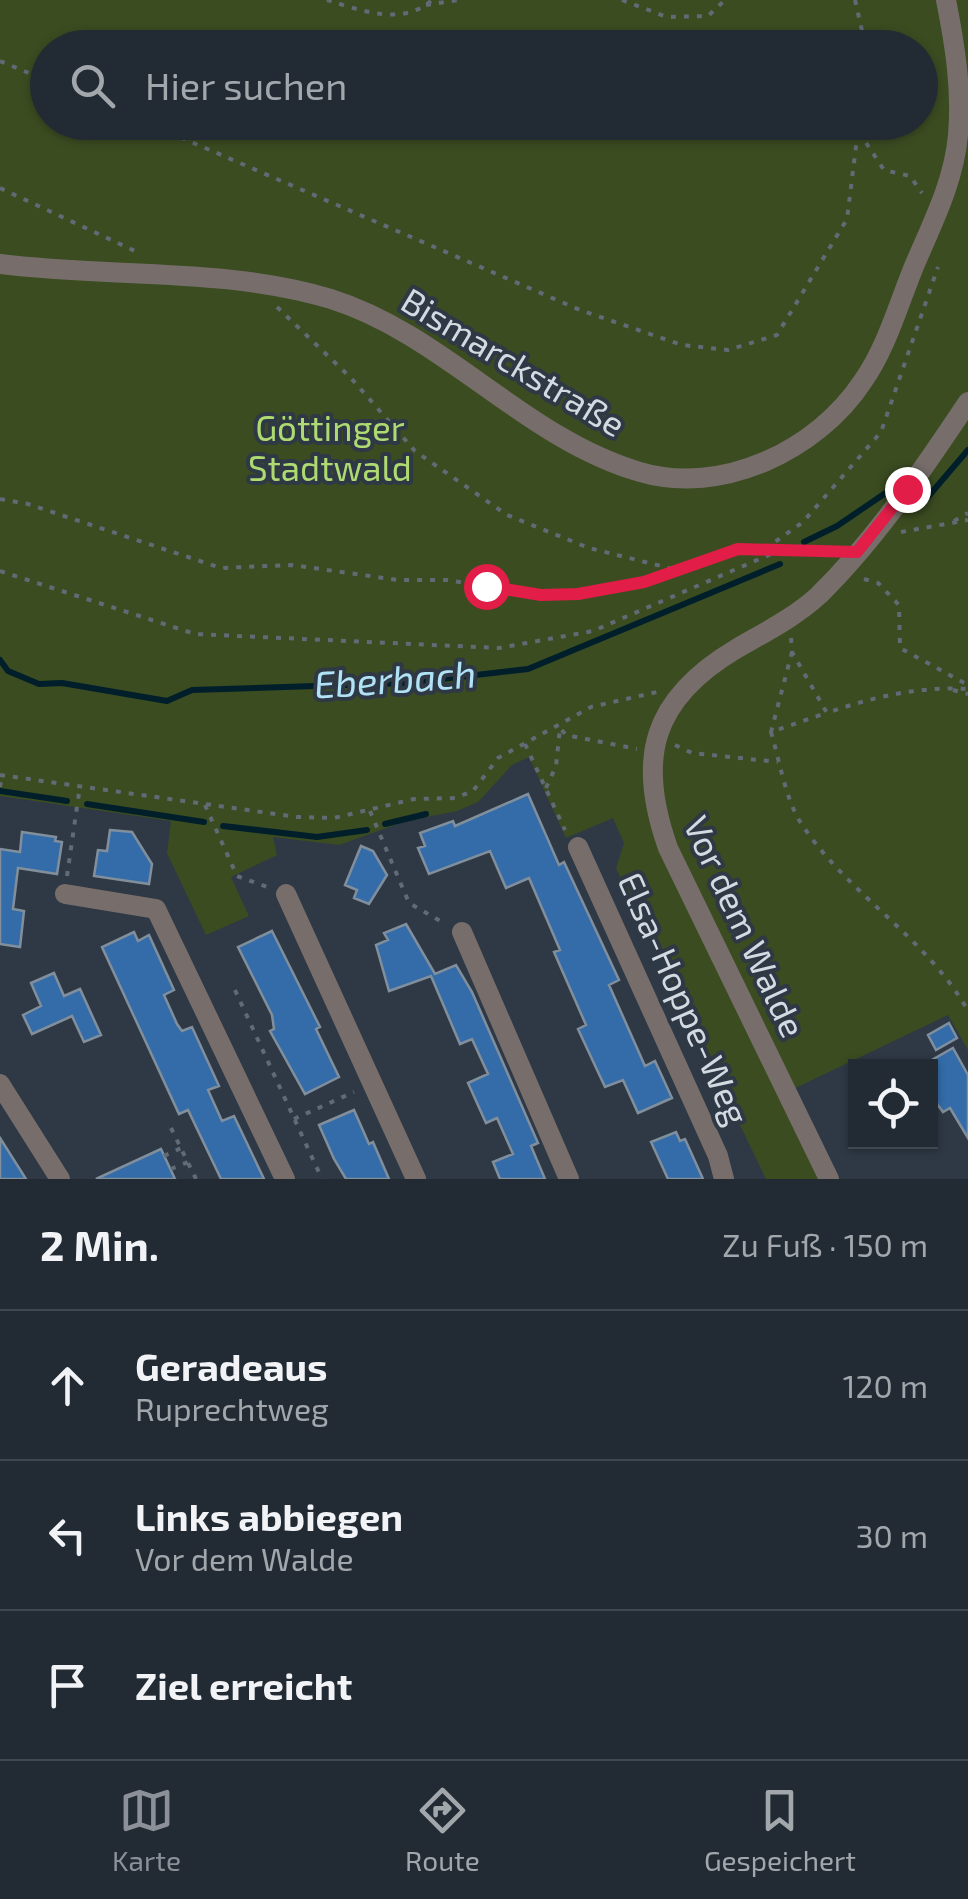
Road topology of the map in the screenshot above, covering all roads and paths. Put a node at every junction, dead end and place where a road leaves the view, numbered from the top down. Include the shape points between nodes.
1 (327, 0) edge
2 (432, 0) edge
3 (458, 0) edge
4 (622, 0) edge
5 (726, 0) edge
6 (855, 0) edge
7 (946, 0) edge
8 (426, 5) junction
9 (862, 30) edge
10 (0, 61) edge
11 (30, 74) edge
12 (187, 140) edge
13 (857, 140) edge
14 (864, 140) edge
15 (0, 188) edge
16 (939, 207) junction
17 (141, 254) dead end
18 (0, 264) edge
19 (236, 282) junction
20 (968, 402) edge
21 (0, 499) edge
22 (968, 517) edge
23 (862, 545) junction
24 (782, 550) junction
25 (676, 570) junction
26 (0, 572) edge
27 (840, 573) junction
28 (791, 618) junction
29 (792, 652) junction
30 (683, 688) junction
31 (968, 689) edge
32 (827, 713) junction
33 (560, 728) junction
34 (771, 732) junction
35 (525, 744) junction
36 (655, 744) junction
37 (780, 762) junction
38 (1, 775) edge
39 (80, 786) junction
40 (0, 787) edge
41 (546, 788) junction
42 (205, 805) junction
43 (370, 811) junction
44 (578, 847) joint
45 (64, 894) joint
46 (286, 894) joint
47 (462, 932) joint
48 (236, 990) dead end
49 (968, 1011) edge
50 (0, 1084) edge
51 (372, 1084) junction
52 (294, 1119) junction
53 (172, 1128) dead end
54 (181, 1148) junction
55 (164, 1156) dead end
56 (188, 1162) junction
57 (171, 1169) dead end
58 (60, 1179) edge
59 (196, 1179) edge
60 (285, 1179) edge
61 (322, 1179) edge
62 (416, 1179) edge
63 (569, 1179) edge
64 (724, 1179) edge
65 (829, 1179) edge

1 - 8 path via 377,16
2 - 8 path
3 - 8 path
4 - 5 path via 667,17 708,16
6 - 9 path
7 - 16 street, Bismarckstraße via 958,138
10 - 11 path
12 - 13 path via 580,310 682,345 728,350 777,334 846,219
14 - 16 path via 884,170 910,176
15 - 17 path
16 - 19 street, Bismarckstraße via 878,354 840,411 772,456 698,480 642,473 576,446 416,339 357,309
18 - 19 street, Bismarckstraße
19 - 25 path via 276,306 415,451 507,515 588,548
20 - 23 street, Vor dem Walde
21 - 25 path via 221,568 274,563 541,595 644,582
22 - 23 path
23 - 24 path
23 - 27 street, Vor dem Walde
24 - 25 path via 738,549
24 - 26 path via 593,631 500,648 195,634
27 - 28 street, Vor dem Walde
27 - 31 path via 878,583 899,606 900,648
28 - 29 path
28 - 30 street, Vor dem Walde
29 - 32 path
29 - 34 path
30 - 33 path via 591,708
30 - 36 street, Vor dem Walde
31 - 32 path via 939,687
32 - 34 path
33 - 35 path
33 - 36 path via 606,746
33 - 41 path
34 - 37 path
35 - 41 path
35 - 43 path via 498,758 473,791
36 - 37 path
36 - 65 street, Vor dem Walde via 652,802 668,848
37 - 49 path via 798,818 860,894 951,980
38 - 39 path
38 - 40 path
39 - 42 path
39 - 45 path
41 - 44 path
42 - 43 path via 297,817
42 - 46 path via 237,876
43 - 47 path via 409,903
44 - 64 street, Elsa-Hoppe-Weg
45 - 60 street via 156,909
46 - 51 street
47 - 63 street
48 - 52 path
50 - 58 street
51 - 52 path
51 - 62 street
52 - 61 path
53 - 54 path
54 - 55 path
54 - 56 path
56 - 57 path
56 - 59 path

